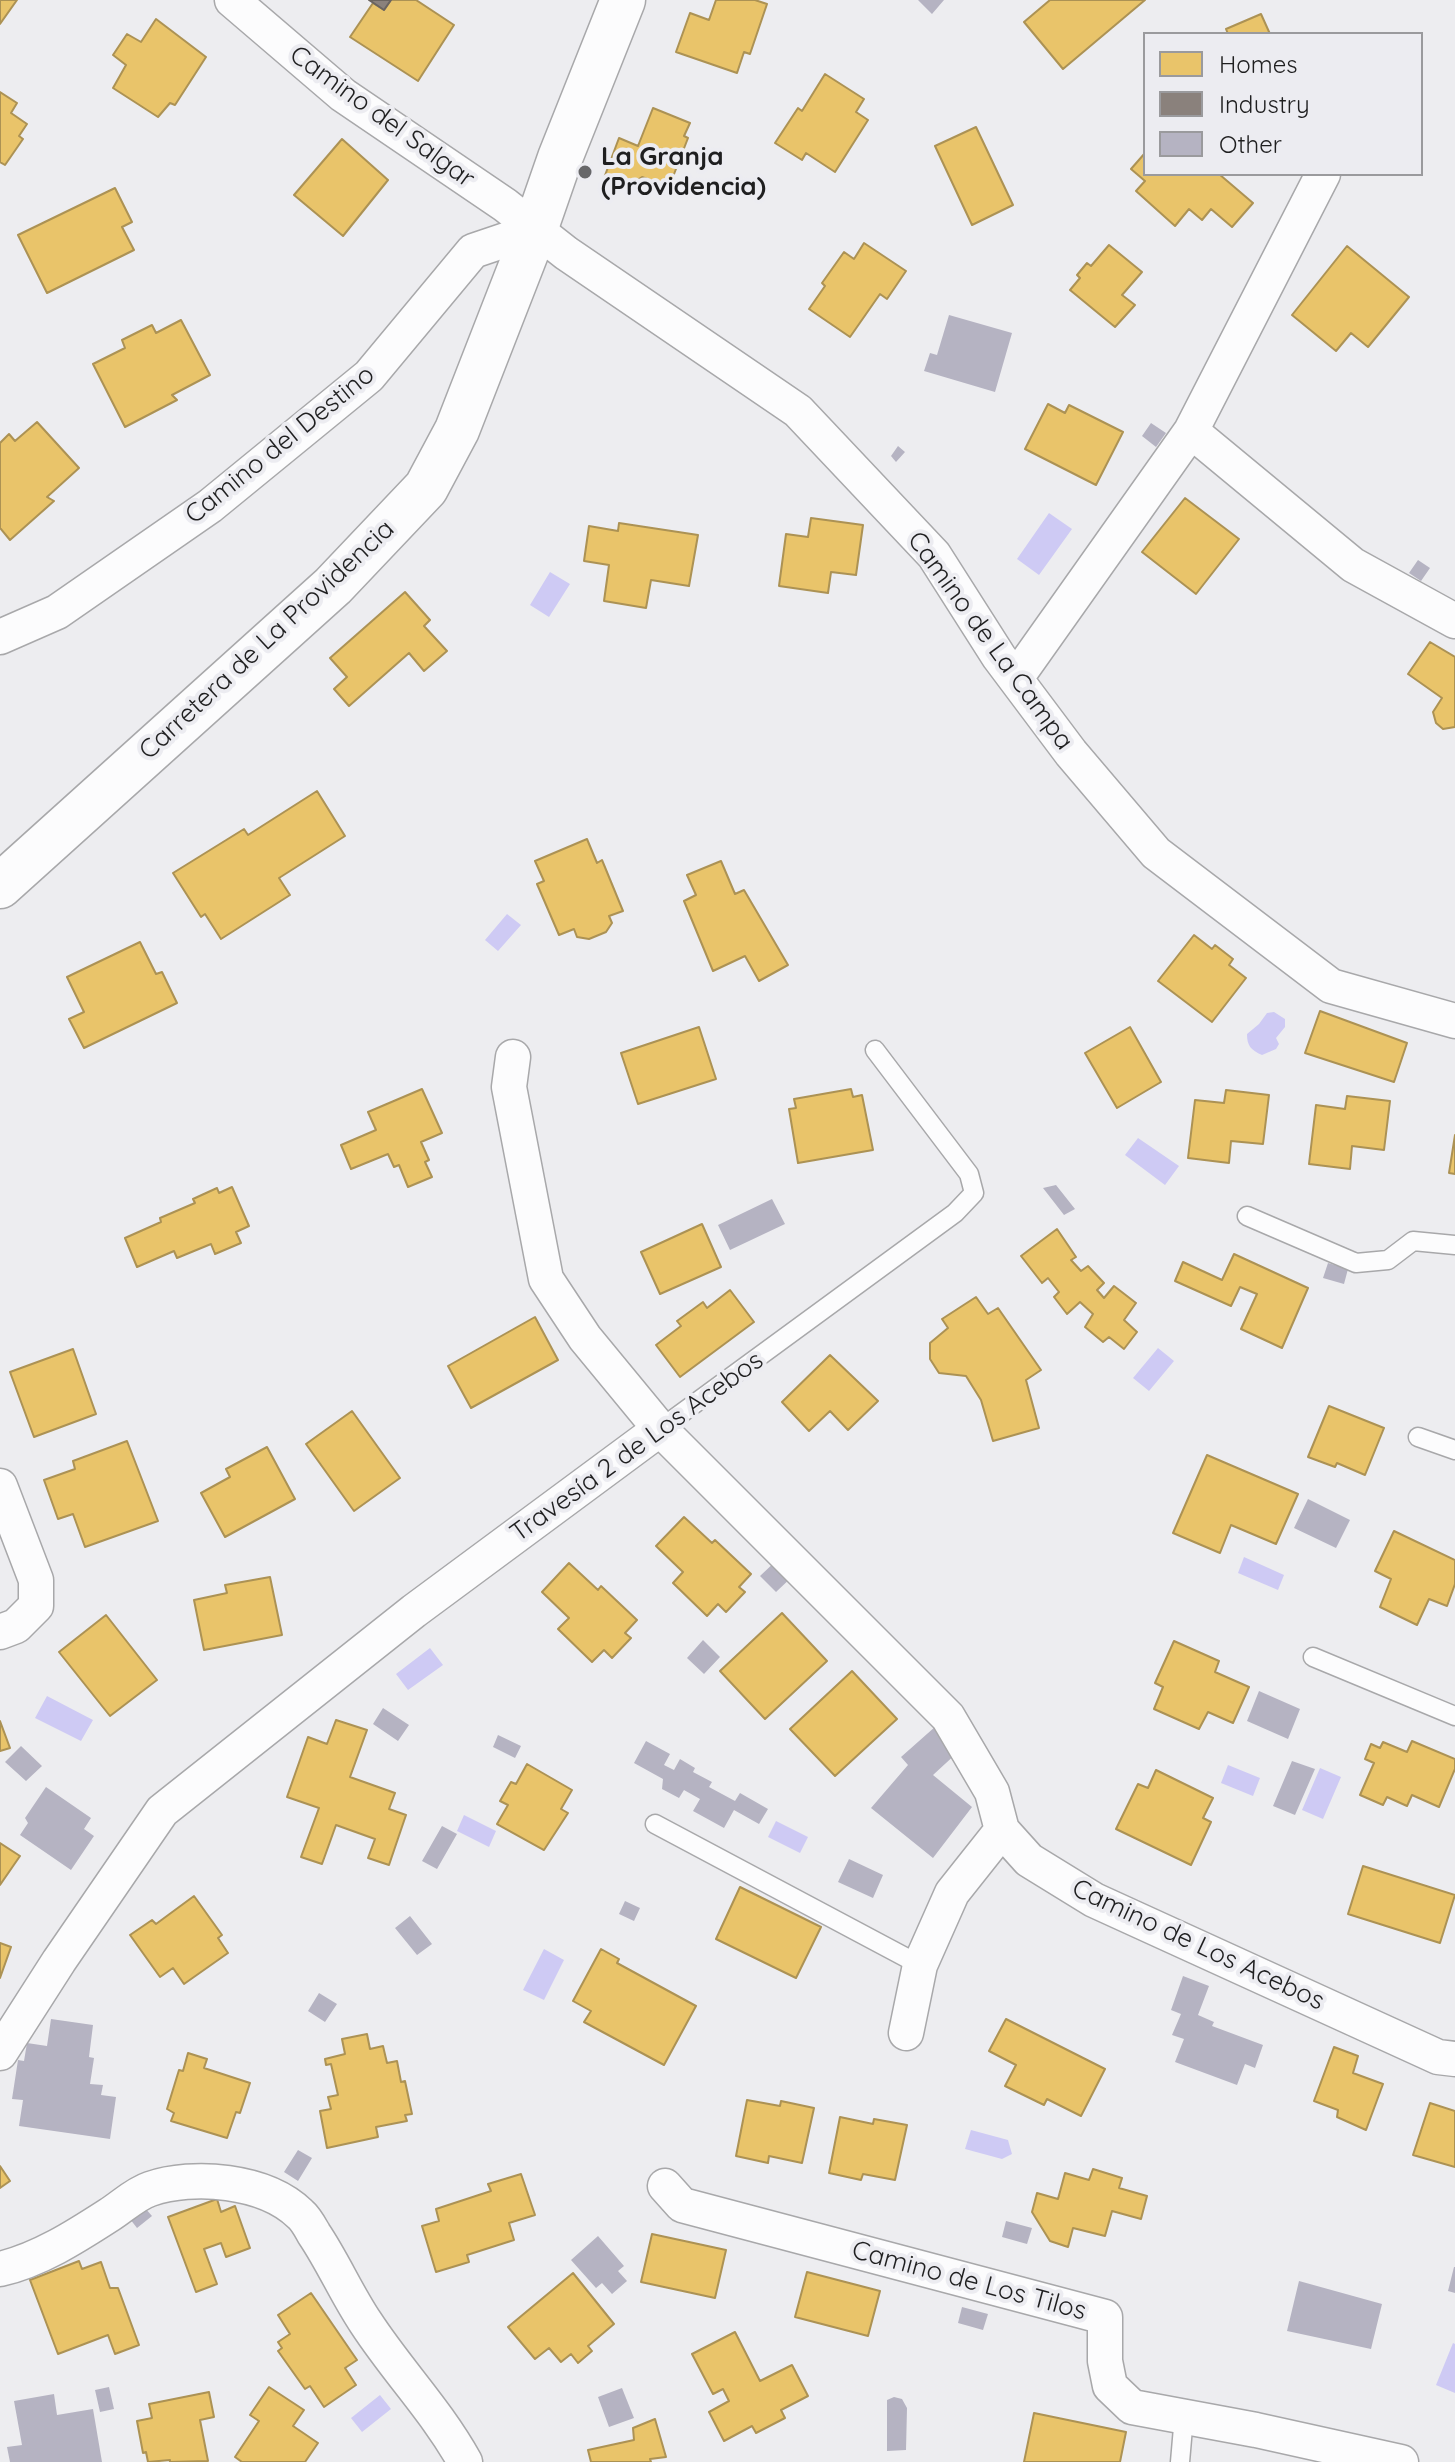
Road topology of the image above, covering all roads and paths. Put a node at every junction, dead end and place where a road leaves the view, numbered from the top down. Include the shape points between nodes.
1 (232, 0) edge
2 (623, 0) edge
3 (1322, 176) edge
4 (535, 230) junction
5 (1191, 431) junction
6 (1455, 621) edge
7 (0, 637) edge
8 (1016, 678) junction
9 (0, 886) edge
10 (1455, 1021) edge
11 (875, 1050) dead end
12 (513, 1057) dead end
13 (1247, 1216) dead end
14 (1455, 1245) edge
15 (660, 1429) junction
16 (1418, 1437) dead end
17 (1455, 1450) edge
18 (0, 1486) edge
19 (0, 1632) edge
20 (1313, 1657) dead end
21 (1455, 1716) edge
22 (655, 1824) dead end
23 (1002, 1830) junction
24 (920, 1965) junction
25 (906, 2033) dead end
26 (0, 2053) edge
27 (1455, 2059) edge
28 (665, 2186) dead end
29 (0, 2269) edge
30 (1184, 2416) junction
31 (465, 2462) edge
32 (1180, 2462) edge
33 (1401, 2462) edge

1 - 4 street, Camino del Salgar via 343,95
2 - 4 street, Carretera de La Providencia
3 - 5 street
4 - 7 street, Camino del Destino via 473,251 369,376 210,506 57,612
4 - 8 street, Camino de La Campa via 798,411 934,555
4 - 9 street, Carretera de La Providencia via 457,430 426,488 333,586
5 - 6 street via 1353,565
5 - 8 street
8 - 10 street, Camino de La Campa via 1071,753 1167,862 1331,986
11 - 15 lane, Travesía 2 de Los Acebos via 969,1174 974,1193 955,1213
12 - 15 street, Camino de Los Acebos via 509,1087 546,1279 585,1338
13 - 14 lane via 1356,1263 1388,1260 1413,1241
15 - 23 street, Camino de Los Acebos via 948,1717 992,1792
15 - 26 street, Travesía 2 de Los Acebos via 414,1611 162,1811
16 - 17 lane
18 - 19 street via 36,1580 36,1606 16,1626
20 - 21 lane
22 - 24 lane
23 - 24 street via 952,1893
23 - 27 street, Camino de Los Acebos via 1029,1860 1094,1900 1438,2057
24 - 25 street
28 - 30 street, Camino de Los Tilos via 682,2205 1105,2317 1110,2386 1132,2407
29 - 31 street via 63,2244 145,2190 171,2183 227,2183 278,2199 301,2214 365,2323 446,2428
30 - 32 lane
30 - 33 street, Camino de Los Tilos

